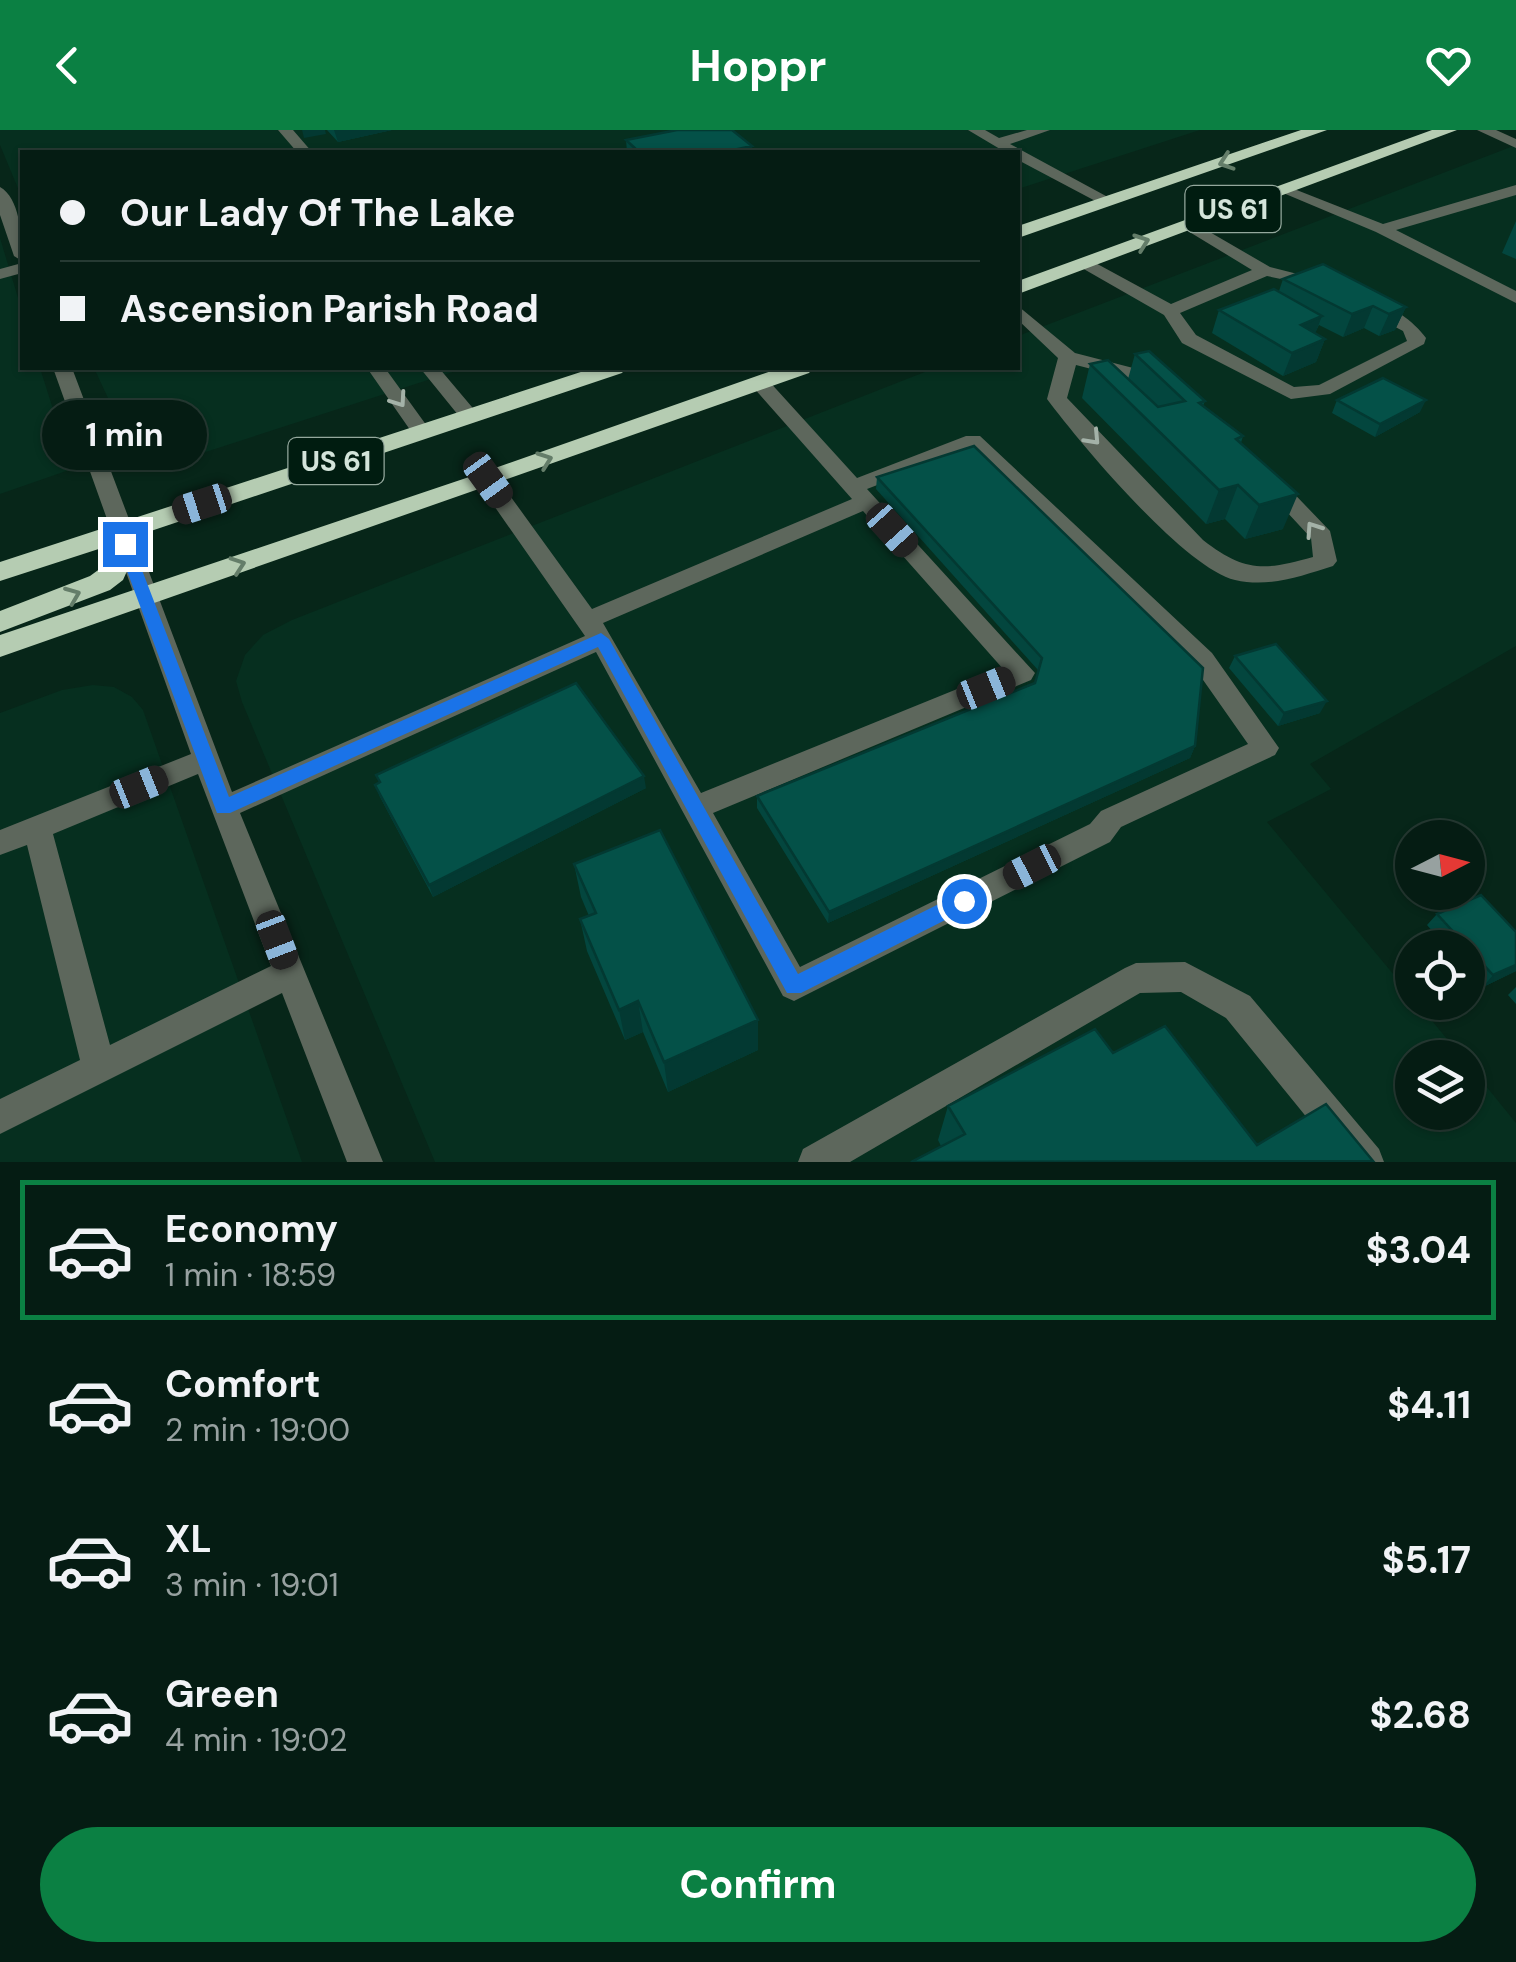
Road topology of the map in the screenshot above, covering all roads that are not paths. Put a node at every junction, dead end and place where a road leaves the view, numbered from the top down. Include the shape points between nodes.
1 (284, 130) edge
2 (975, 130) edge
3 (1043, 130) edge
4 (1318, 130) edge
5 (1410, 130) edge
6 (1448, 130) edge
7 (1484, 130) edge
8 (997, 143) junction
9 (1516, 144) edge
10 (303, 150) edge
11 (1010, 150) edge
12 (1020, 155) edge
13 (1284, 190) junction
14 (1516, 190) edge
15 (0, 192) edge
16 (1110, 202) junction
17 (4, 215) edge
18 (1189, 226) junction
19 (1382, 229) junction
20 (1020, 231) edge
21 (20, 251) edge
22 (1084, 264) junction
23 (1265, 270) junction
24 (1020, 287) edge
25 (1516, 298) edge
26 (1020, 312) edge
27 (1170, 312) junction
28 (1068, 356) junction
29 (63, 370) edge
30 (377, 370) edge
31 (431, 370) edge
32 (608, 370) edge
33 (795, 370) edge
34 (760, 382) junction
35 (1170, 390) edge
36 (470, 416) junction
37 (422, 433) junction
38 (1255, 469) edge
39 (488, 480) junction
40 (859, 494) junction
41 (122, 537) junction
42 (11, 568) edge
43 (146, 596) junction
44 (0, 618) edge
45 (594, 629) junction
46 (0, 646) edge
47 (207, 759) junction
48 (224, 808) junction
49 (695, 808) junction
50 (37, 828) junction
51 (0, 843) edge
52 (290, 973) junction
53 (100, 1068) junction
54 (0, 1117) edge
55 (365, 1162) edge
56 (816, 1162) edge
57 (1366, 1162) edge

1 - 10 street
2 - 8 street
3 - 8 street
4 -> 16 highway, US 61
5 - 13 highway via 1282,176
6 - 13 highway, US 61
7 - 9 street
8 - 11 street
12 - 16 street
13 - 18 highway, US 61
13 - 19 street
14 - 19 street
15 - 17 street
16 - 20 highway, US 61
17 - 21 street
22 -> 18 highway, US 61
18 - 23 street
19 - 25 street
22 - 24 highway, US 61
22 - 27 street
23 - 27 street
23 - 27 street via 1321,282 1409,327 1415,344 1324,390 1304,393 1278,389 1189,339
26 - 28 street
28 - 35 street via 1156,378
28 -> 38 street via 1057,400 1196,549 1232,572 1275,576 1325,561 1322,536
29 - 41 street
30 -> 37 street
31 - 36 street
32 - 36 highway, US 61
33 - 34 highway, US 61
39 -> 34 highway, US 61
34 - 40 street
36 - 37 highway, US 61
37 - 41 highway, US 61
43 -> 39 highway, US 61
39 - 45 street
40 - 45 street
40 - 49 street via 1022,673
40 - 49 street via 973,440 1204,660 1265,748 1111,819 1100,832 794,986
41 - 42 highway, US 61
41 - 43 street
44 -> 41 highway via 100,583 113,572
42 - 44 highway via 30,582
43 - 46 highway, US 61
43 - 47 street
45 - 48 street
45 - 49 street
47 - 48 street
47 - 50 street
48 - 52 street
50 - 51 street
50 - 53 street
52 - 53 street
52 - 55 street
53 - 54 street
56 - 57 street via 1136,978 1169,977 1185,977 1238,1007

